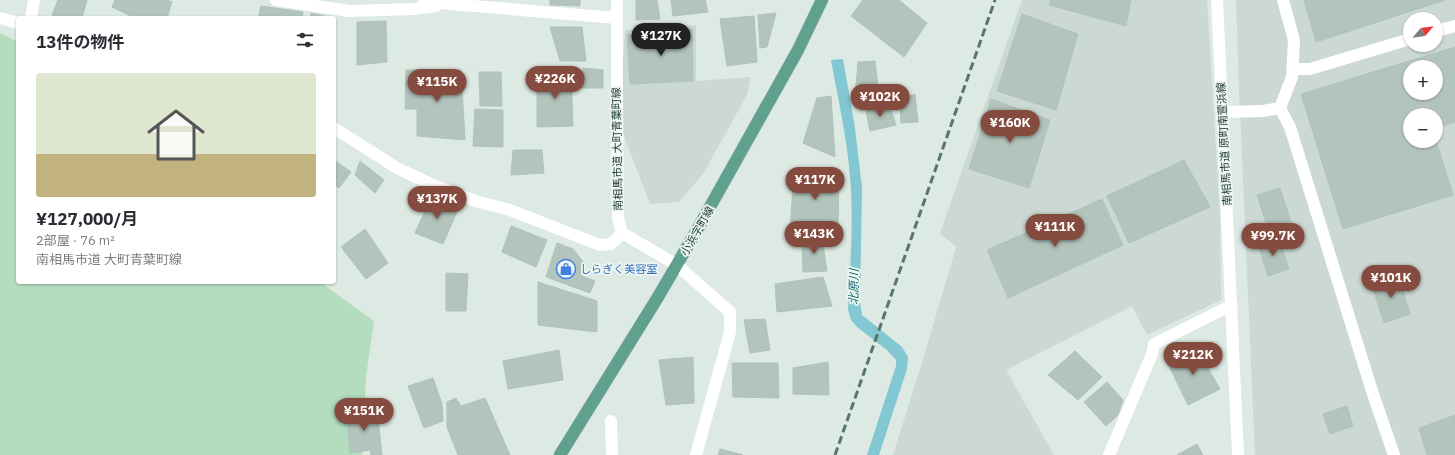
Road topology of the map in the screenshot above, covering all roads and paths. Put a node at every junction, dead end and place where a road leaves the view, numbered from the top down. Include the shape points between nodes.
1 (34, 0) edge
2 (276, 0) edge
3 (424, 0) edge
4 (617, 0) edge
5 (822, 0) edge
6 (1217, 0) edge
7 (1283, 0) edge
8 (449, 4) junction
9 (31, 16) edge
10 (0, 18) edge
11 (617, 18) junction
12 (16, 22) edge
13 (1455, 26) edge
14 (1443, 30) edge
15 (1403, 41) edge
16 (1293, 69) junction
17 (1280, 108) junction
18 (1222, 112) junction
19 (336, 129) edge
20 (622, 233) junction
21 (677, 265) junction
22 (1232, 305) junction
23 (612, 421) dead end
24 (560, 455) edge
25 (612, 455) edge
26 (696, 455) edge
27 (1109, 455) edge
28 (1238, 455) edge
29 (1394, 455) edge

1 - 9 street
2 - 8 street via 349,11 414,9
3 - 8 street
4 - 11 street, 南相馬市道 大町青葉町線
5 - 21 main road, 小浜字町線 via 798,50
6 - 18 street, 南相馬市道 原町南萱浜線
7 - 16 street via 1294,40
8 - 11 street
10 - 12 street
11 - 20 street, 南相馬市道 大町青葉町線 via 618,218
13 - 14 street
15 - 16 street via 1310,70
16 - 17 street
17 - 18 street
17 - 29 street via 1290,127
18 - 22 street, 南相馬市道 原町南萱浜線
19 - 20 street via 397,168 471,200 510,210 600,245 611,244
20 - 21 street
21 - 24 main road, 小浜字町線
21 - 26 street via 730,312 730,332
22 - 27 street via 1154,344
22 - 28 street, 南相馬市道 原町南萱浜線
23 - 25 street

